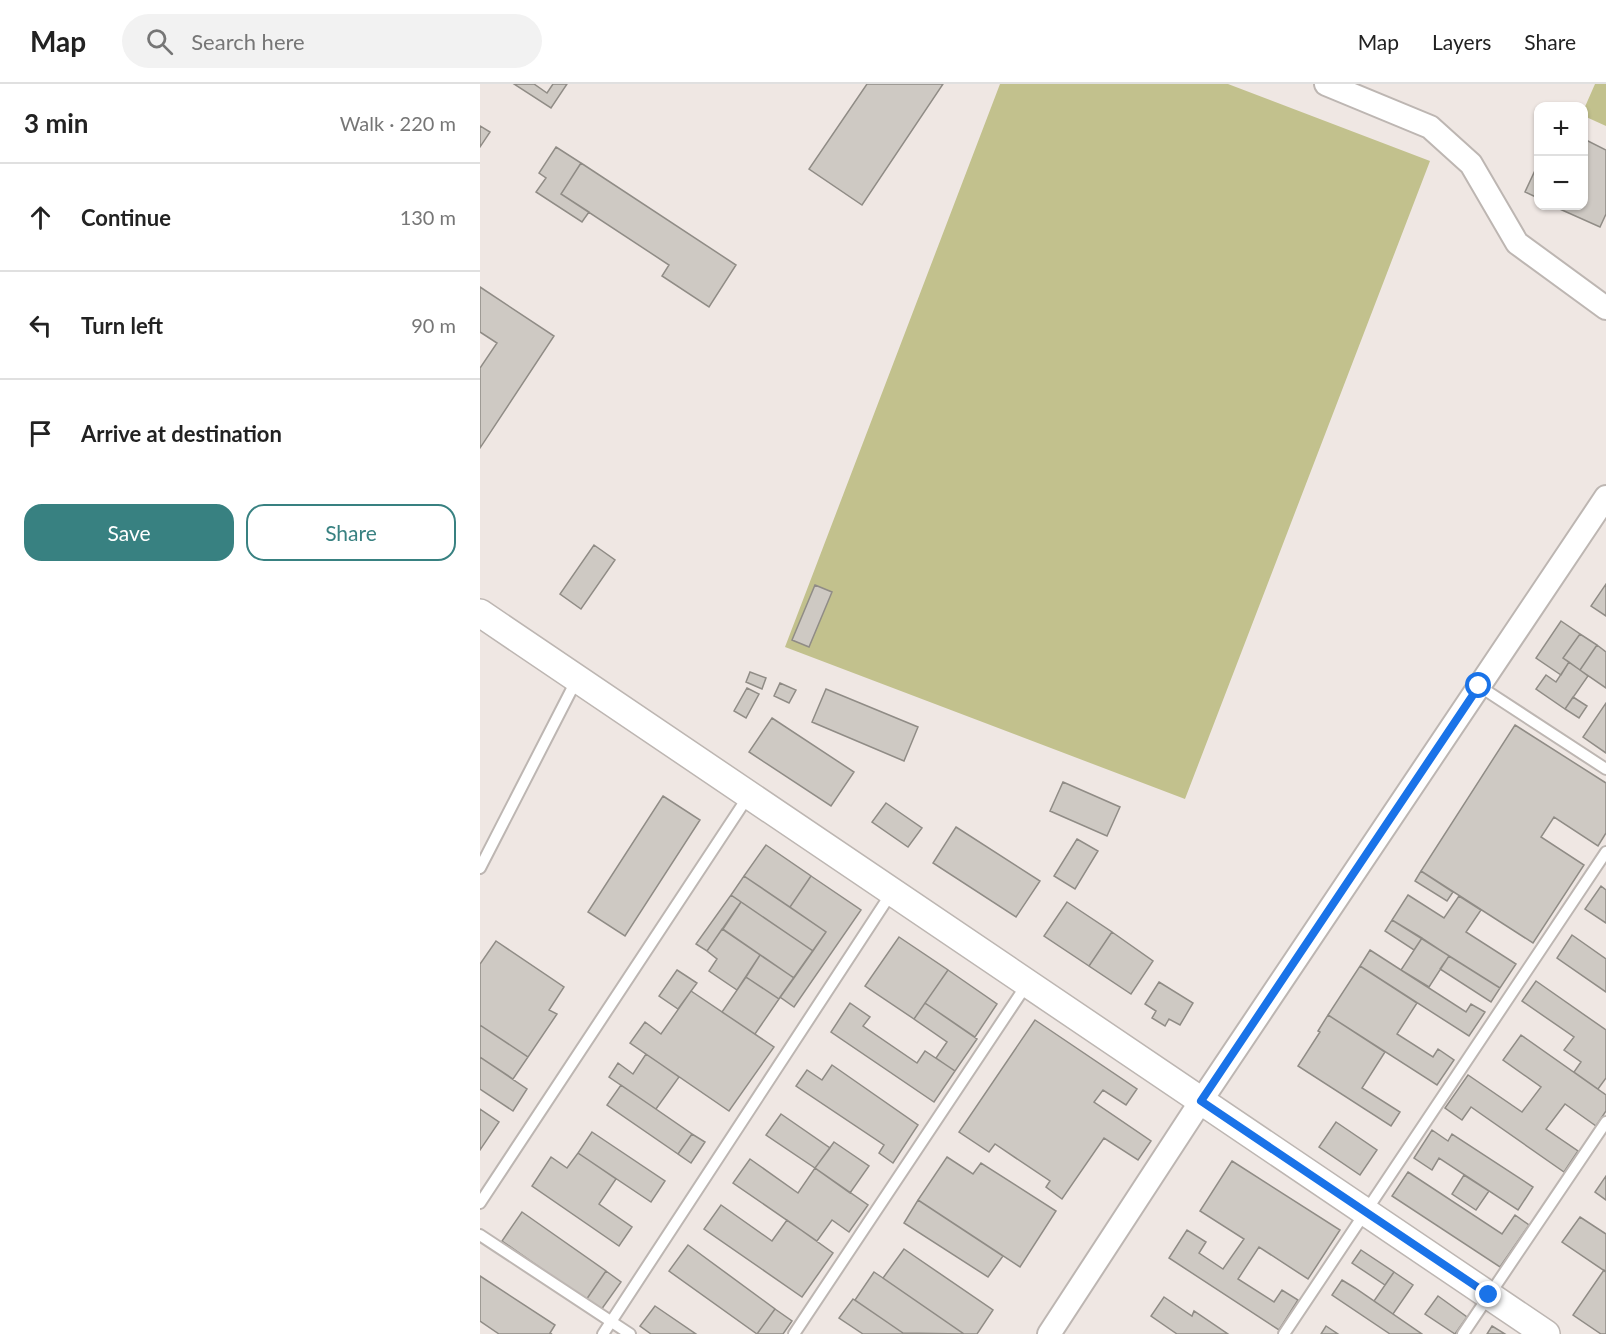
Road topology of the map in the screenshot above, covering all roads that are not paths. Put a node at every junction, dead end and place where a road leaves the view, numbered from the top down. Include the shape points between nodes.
1 (1326, 84) edge
2 (1606, 308) edge
3 (1606, 496) edge
4 (480, 613) edge
5 (577, 679) junction
6 (1479, 686) junction
7 (1606, 769) edge
8 (749, 795) junction
9 (1606, 852) edge
10 (480, 868) edge
11 (892, 891) junction
12 (1027, 983) junction
13 (1201, 1101) junction
14 (1606, 1122) edge
15 (480, 1203) edge
16 (1365, 1211) junction
17 (480, 1235) edge
18 (1489, 1295) junction
19 (612, 1322) junction
20 (603, 1334) edge
21 (630, 1334) edge
22 (794, 1334) edge
23 (1049, 1334) edge
24 (1284, 1334) edge
25 (1463, 1334) edge
26 (1546, 1334) edge

1 - 2 street via 1430,128 1471,164 1517,243
3 - 6 street
4 - 5 street
5 - 8 street
5 - 10 lane
6 - 7 lane
6 - 13 street
8 - 11 street
8 - 15 lane
9 - 16 lane
11 - 12 street
11 - 19 lane
12 - 13 street
12 - 22 lane
13 - 16 street
13 - 23 street
14 - 18 lane
16 - 18 street
16 - 24 lane
17 - 19 lane
18 - 25 lane
18 - 26 street
19 - 20 lane
19 - 21 lane

